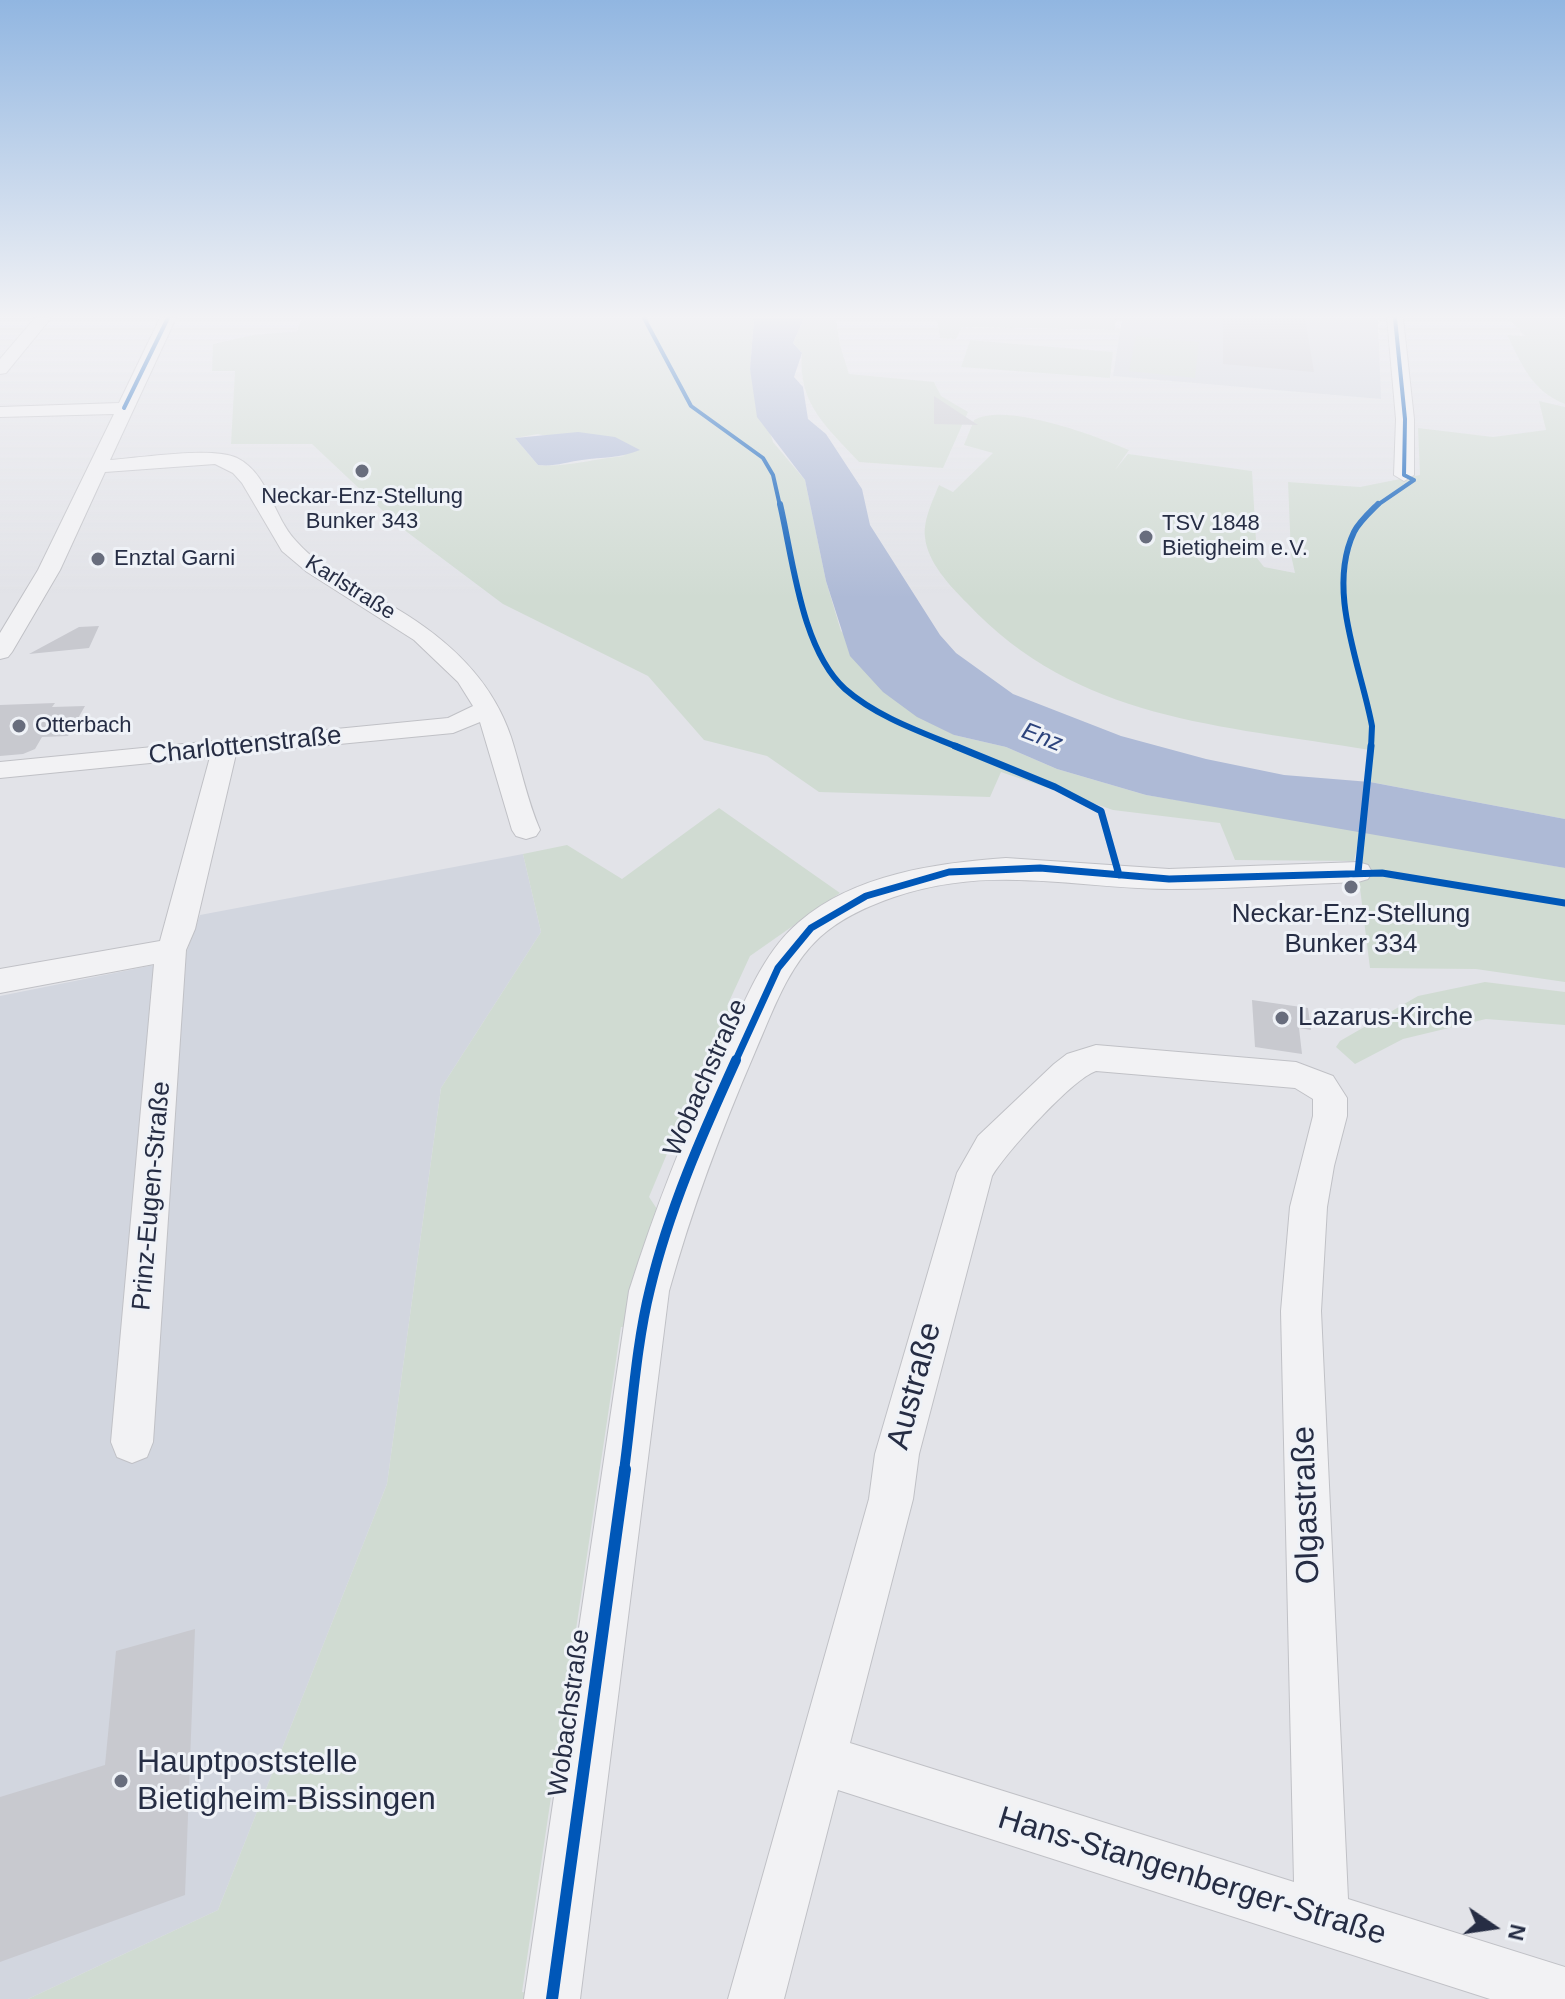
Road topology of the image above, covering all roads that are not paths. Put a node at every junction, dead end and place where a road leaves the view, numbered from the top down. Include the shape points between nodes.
1 (22, 411) edge
2 (123, 411) edge
3 (1404, 411) edge
4 (0, 412) edge
5 (99, 467) junction
6 (1404, 475) dead end
7 (0, 652) edge
8 (487, 709) junction
9 (225, 748) junction
10 (0, 770) edge
11 (526, 830) dead end
12 (1358, 872) dead end
13 (171, 950) junction
14 (0, 981) edge
15 (1329, 1097) joint
16 (132, 1442) dead end
17 (820, 1759) junction
18 (1322, 1917) junction
19 (1565, 1995) edge
20 (552, 1999) edge
21 (756, 1999) edge

1 - 4 street
2 - 5 street
3 - 6 street
5 - 7 street via 49,570
5 - 8 street, Karlstraße via 228,458 253,486 289,547 433,641
8 - 9 street, Charlottenstraße via 453,725
8 - 11 street, Karlstraße
9 - 10 street, Charlottenstraße
9 - 13 street, Prinz-Eugen-Straße
12 - 20 street, Wobachstraße via 1169,879 1040,868 949,872 866,896 811,928 794,945 762,999 695,1149 649,1291
13 - 14 street
13 - 16 street, Prinz-Eugen-Straße
15 - 17 street, Austraße via 1315,1081 1296,1075 1096,1058 1066,1073 991,1146 965,1205
15 - 18 street, Olgastraße via 1332,1108 1310,1193 1301,1311
17 - 18 street, Hans-Stangenberger-Straße
17 - 21 street, Austraße
18 - 19 street, Hans-Stangenberger-Straße

